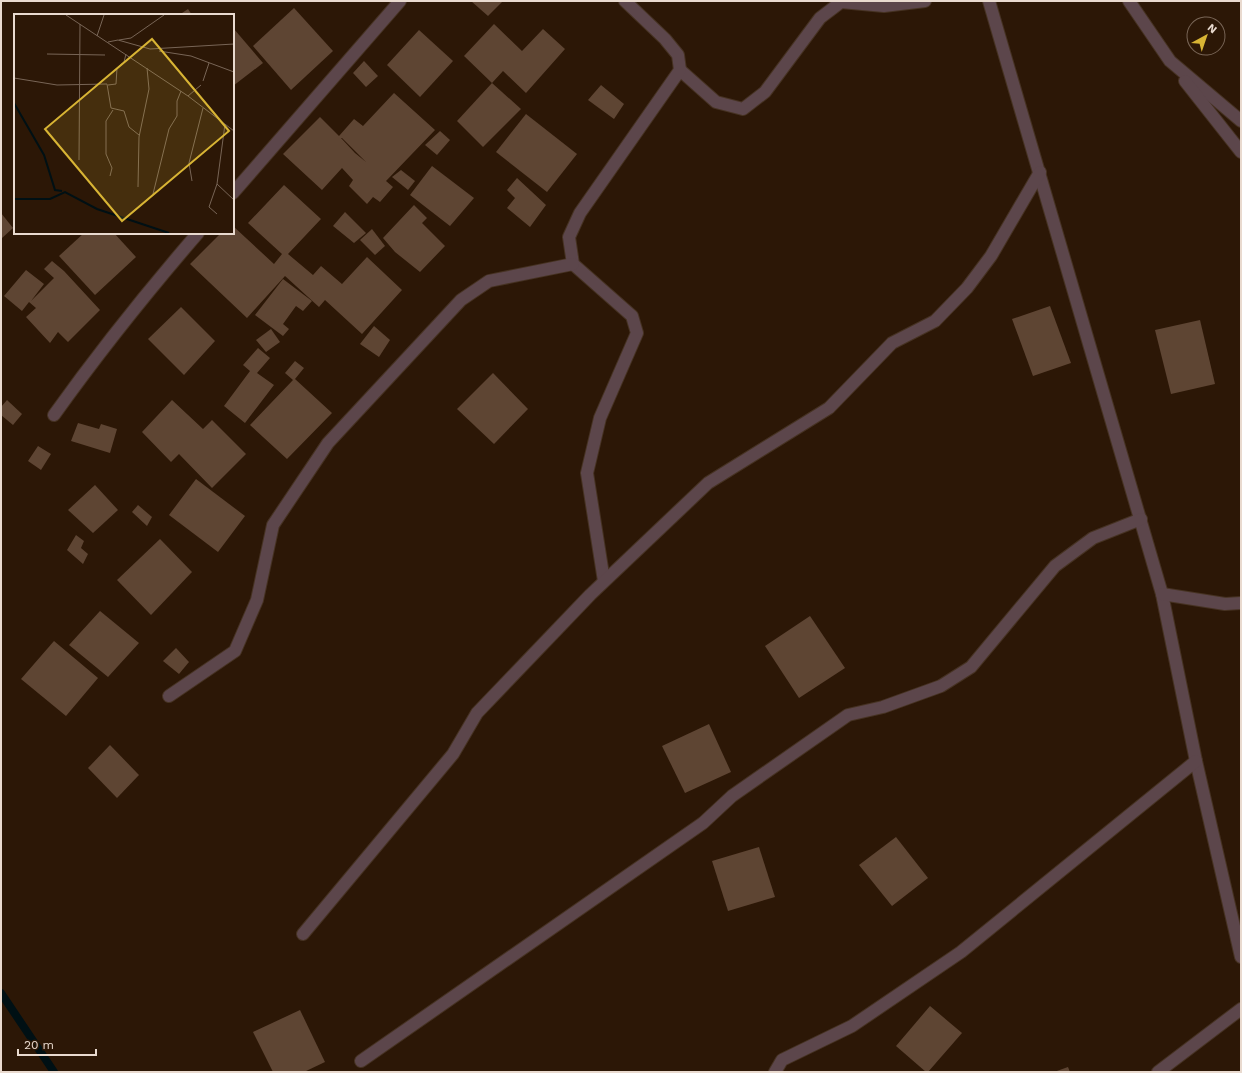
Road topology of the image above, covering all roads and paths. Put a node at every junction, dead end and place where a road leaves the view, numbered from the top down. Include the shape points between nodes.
1 (400, 1) edge
2 (625, 1) edge
3 (925, 1) edge
4 (989, 1) edge
5 (1129, 1) edge
6 (1170, 61) junction
7 (680, 70) junction
8 (1241, 121) edge
9 (1241, 152) edge
10 (1040, 172) junction
11 (234, 192) edge
12 (197, 234) edge
13 (573, 264) junction
14 (54, 415) dead end
15 (1141, 519) junction
16 (604, 581) junction
17 (1162, 594) junction
18 (1241, 602) edge
19 (169, 696) dead end
20 (1196, 761) junction
21 (303, 934) dead end
22 (1241, 957) edge
23 (1241, 1009) edge
24 (361, 1061) dead end
25 (775, 1072) edge
26 (1158, 1072) edge

1 - 11 street
2 - 7 street via 678,54
3 - 7 street via 884,6 841,2 820,18 765,92 743,109 716,102
4 - 10 street
5 - 6 street
6 - 8 street
6 - 9 street
7 - 13 street via 580,213 569,237
10 - 15 street
10 - 16 street via 991,256 967,288 935,321 892,343 829,408 708,483
12 - 14 street via 151,287
13 - 16 street via 632,316 637,333 600,418 587,473
13 - 19 street via 489,281 461,300 328,443 273,525 257,600 235,651
15 - 17 street
15 - 24 street via 1093,538 1055,566 971,667 941,686 883,707 848,715 732,796 703,823
16 - 21 street via 477,713 453,754
17 - 18 street via 1226,604
17 - 20 street
20 - 22 street
20 - 25 street via 961,952 852,1026 782,1060
23 - 26 street

